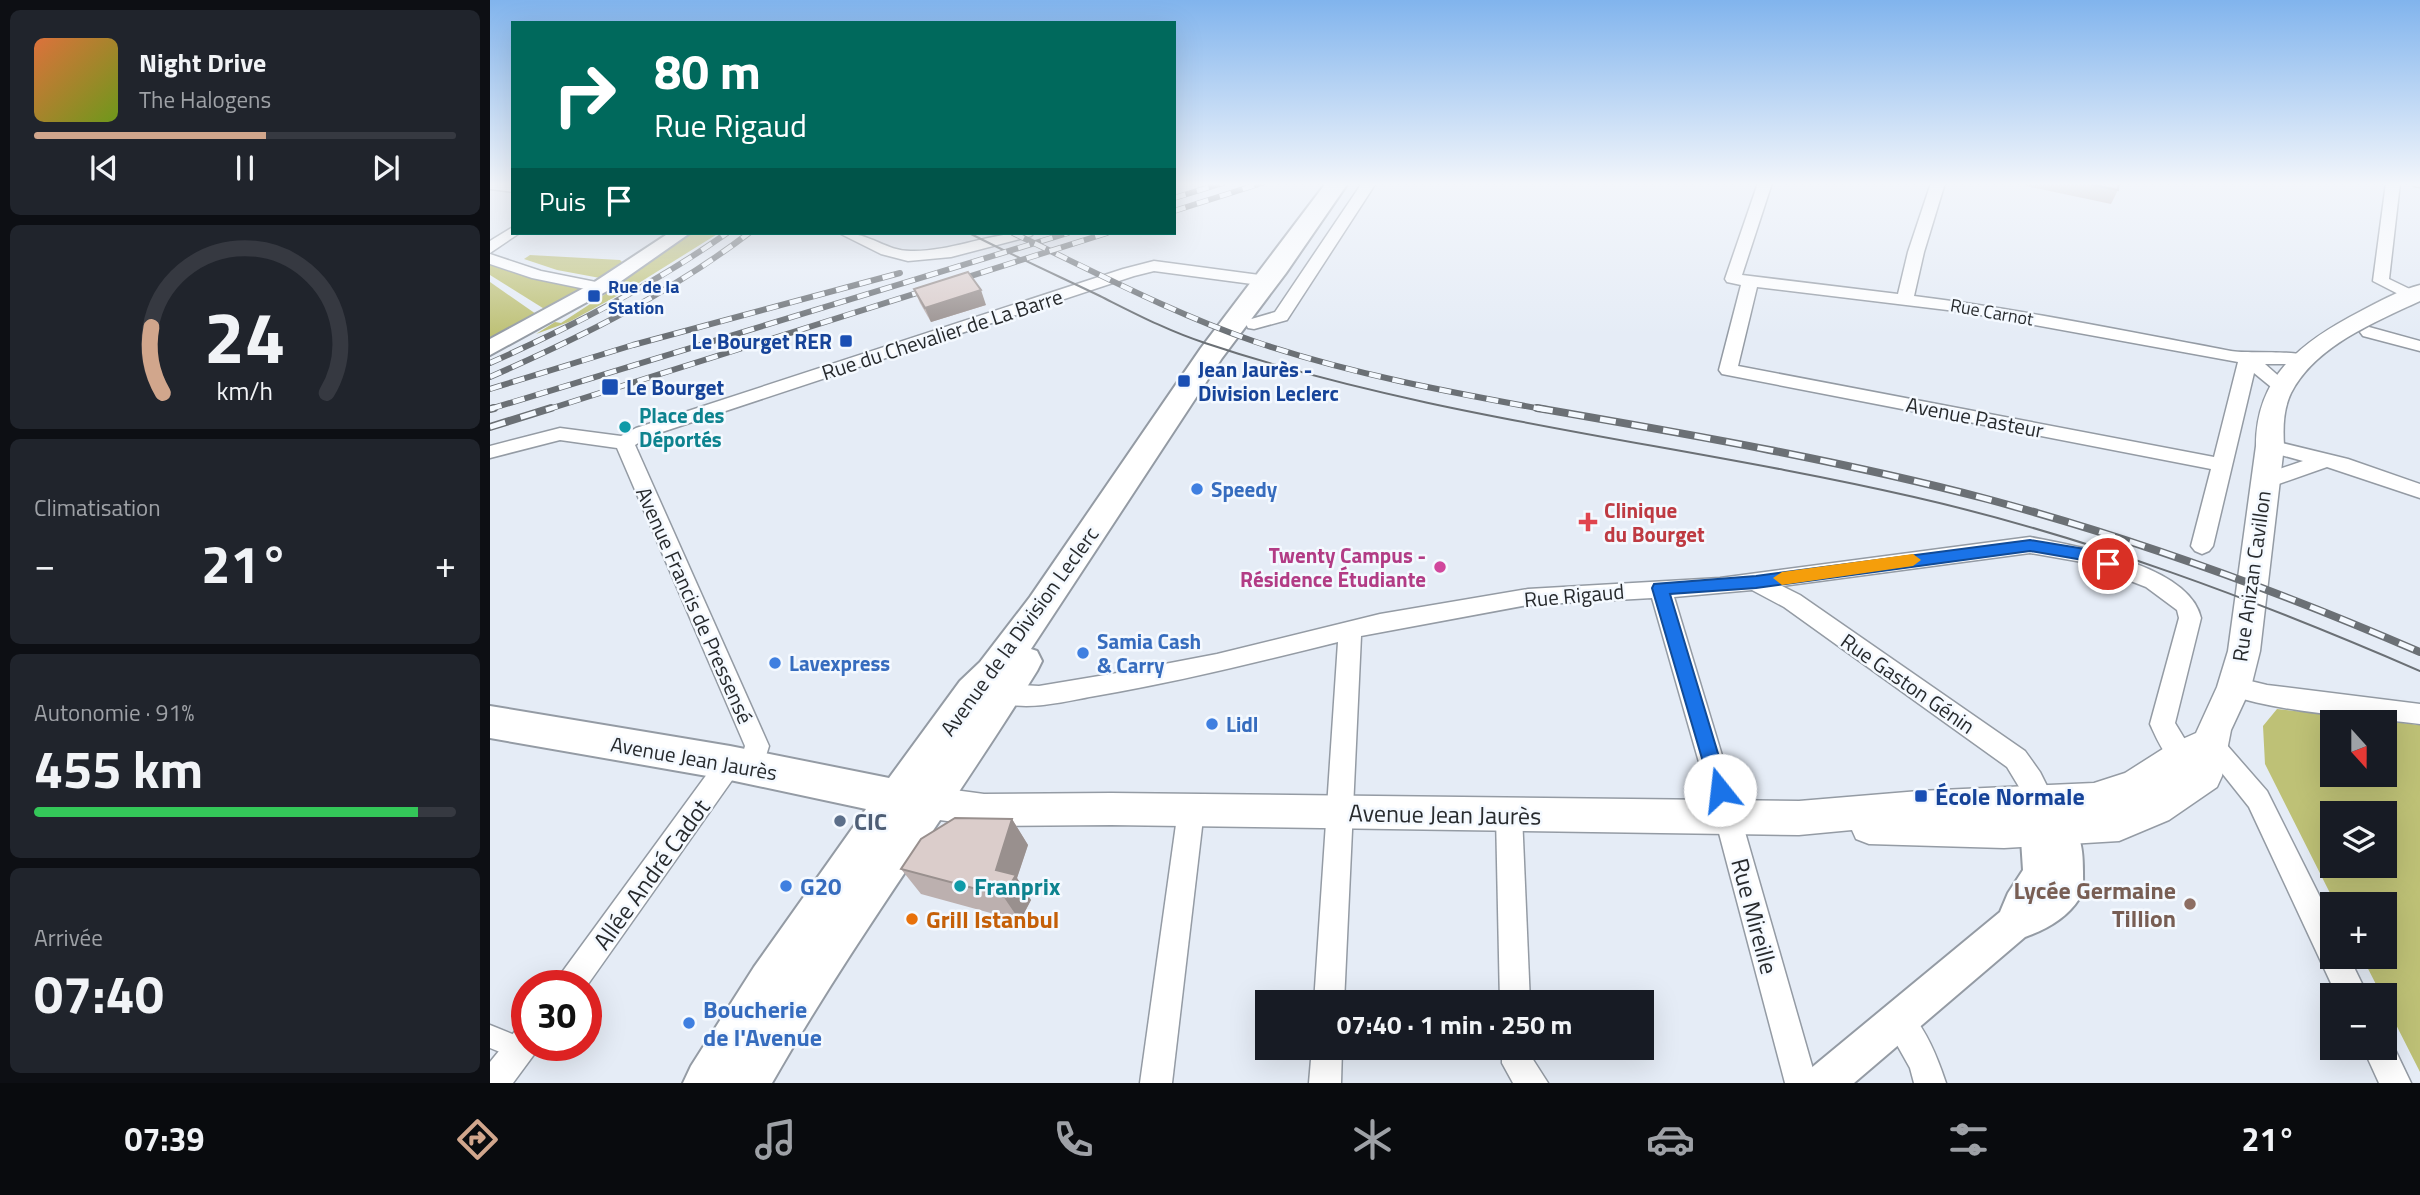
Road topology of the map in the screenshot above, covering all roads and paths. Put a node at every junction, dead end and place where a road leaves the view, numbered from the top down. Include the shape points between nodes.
1 (510, 234) edge
2 (1301, 234) edge
3 (1317, 234) edge
4 (1336, 234) edge
5 (1753, 234) edge
6 (1922, 234) edge
7 (2387, 234) edge
8 (678, 235) edge
9 (852, 235) edge
10 (1019, 235) edge
11 (490, 248) edge
12 (490, 259) edge
13 (1742, 280) junction
14 (1267, 281) junction
15 (600, 287) junction
16 (2417, 298) edge
17 (1905, 299) junction
18 (1254, 324) junction
19 (2369, 332) junction
20 (2420, 346) edge
21 (490, 348) edge
22 (2248, 359) junction
23 (2305, 359) junction
24 (2282, 387) junction
25 (624, 443) junction
26 (2270, 446) junction
27 (490, 452) edge
28 (2326, 460) junction
29 (2222, 465) junction
30 (2263, 482) junction
31 (2420, 491) edge
32 (2202, 546) dead end
33 (1756, 582) junction
34 (1660, 588) junction
35 (1350, 631) junction
36 (2234, 687) junction
37 (1002, 694) junction
38 (2420, 714) edge
39 (490, 722) edge
40 (2196, 750) junction
41 (741, 765) junction
42 (913, 801) junction
43 (1191, 810) junction
44 (1339, 813) junction
45 (1509, 815) junction
46 (2046, 816) junction
47 (1728, 818) junction
48 (2320, 927) edge
49 (582, 970) edge
50 (1330, 990) edge
51 (1515, 990) edge
52 (1898, 1020) junction
53 (490, 1036) edge
54 (511, 1042) edge
55 (1326, 1060) edge
56 (1517, 1060) edge
57 (2384, 1060) edge
58 (511, 1061) edge
59 (494, 1083) edge
60 (708, 1083) edge
61 (745, 1083) edge
62 (1156, 1083) edge
63 (1325, 1083) edge
64 (1532, 1083) edge
65 (1801, 1083) edge
66 (1824, 1083) edge
67 (1930, 1083) edge
68 (2395, 1083) edge

1 - 11 street
2 - 14 main road, Avenue de la Division Leclerc
3 - 18 main road, Avenue de la Division Leclerc
4 - 18 street via 1281,316
5 - 13 street
6 - 17 street
7 - 16 street via 2381,281
8 - 15 street
9 - 10 street via 908,256
12 - 15 street via 538,275
13 - 17 street, Rue Carnot
13 - 29 street, Avenue Pasteur via 1728,370
14 - 25 street, Rue du Chevalier de La Barre via 1154,266 1129,272 659,427
14 - 42 main road, Avenue de la Division Leclerc via 1211,354 1042,606 993,673 973,692
15 - 21 street
16 - 19 main road, Rue Anizan Cavillon
16 - 23 main road, Rue Anizan Cavillon via 2348,328
17 - 22 street, Rue Carnot
18 - 37 main road, Avenue de la Division Leclerc
19 - 20 street
19 - 26 main road, Rue Anizan Cavillon via 2341,347 2322,365 2300,396 2287,427
22 - 23 street, Rue Carnot
22 - 24 street
22 - 29 street
23 - 24 main road, Rue Anizan Cavillon
24 - 26 main road, Rue Anizan Cavillon via 2270,418
25 - 27 street via 560,434
25 - 41 street, Avenue Francis de Pressensé via 757,746
26 - 28 street
26 - 30 main road, Rue Anizan Cavillon
28 - 30 street
28 - 31 street
29 - 32 street
30 - 36 main road, Rue Anizan Cavillon via 2244,651
33 - 34 street, Rue Rigaud
33 - 40 street, Rue Rigaud via 2030,545 2085,555 2154,582 2188,608 2190,618 2162,724
33 - 46 street, Rue Gaston Génin via 1792,601 2016,759
34 - 35 street, Rue Rigaud via 1528,597
34 - 47 street, Rue Mireille
35 - 37 street, Rue Rigaud via 1123,682 1039,696
35 - 44 street
36 - 38 street
36 - 40 main road, Rue Anizan Cavillon
37 - 42 main road, Avenue de la Division Leclerc
39 - 41 main road, Avenue Jean Jaurès
40 - 46 main road, Rue Anizan Cavillon via 2204,776 2156,808 2119,824
40 - 48 street, Rue Rigaud via 2258,799
41 - 42 main road, Avenue Jean Jaurès
41 - 49 street, Allée André Cadot
42 - 43 main road, Avenue Jean Jaurès via 984,810
42 - 60 main road, Avenue de la Division Leclerc via 742,1027
42 - 61 main road, Avenue de la Division Leclerc via 891,855 785,1014
43 - 44 main road, Avenue Jean Jaurès
43 - 62 street
44 - 45 main road, Avenue Jean Jaurès
44 - 50 street
45 - 47 main road, Avenue Jean Jaurès
45 - 51 street
46 - 47 main road, Avenue Jean Jaurès via 1886,829 1799,818
46 - 52 street via 2066,845 2066,889 2036,916 2014,923
47 - 65 street, Rue Mireille
52 - 66 street
52 - 67 street via 1924,1062
53 - 54 street
55 - 63 street
56 - 64 street
57 - 68 street
58 - 59 street

